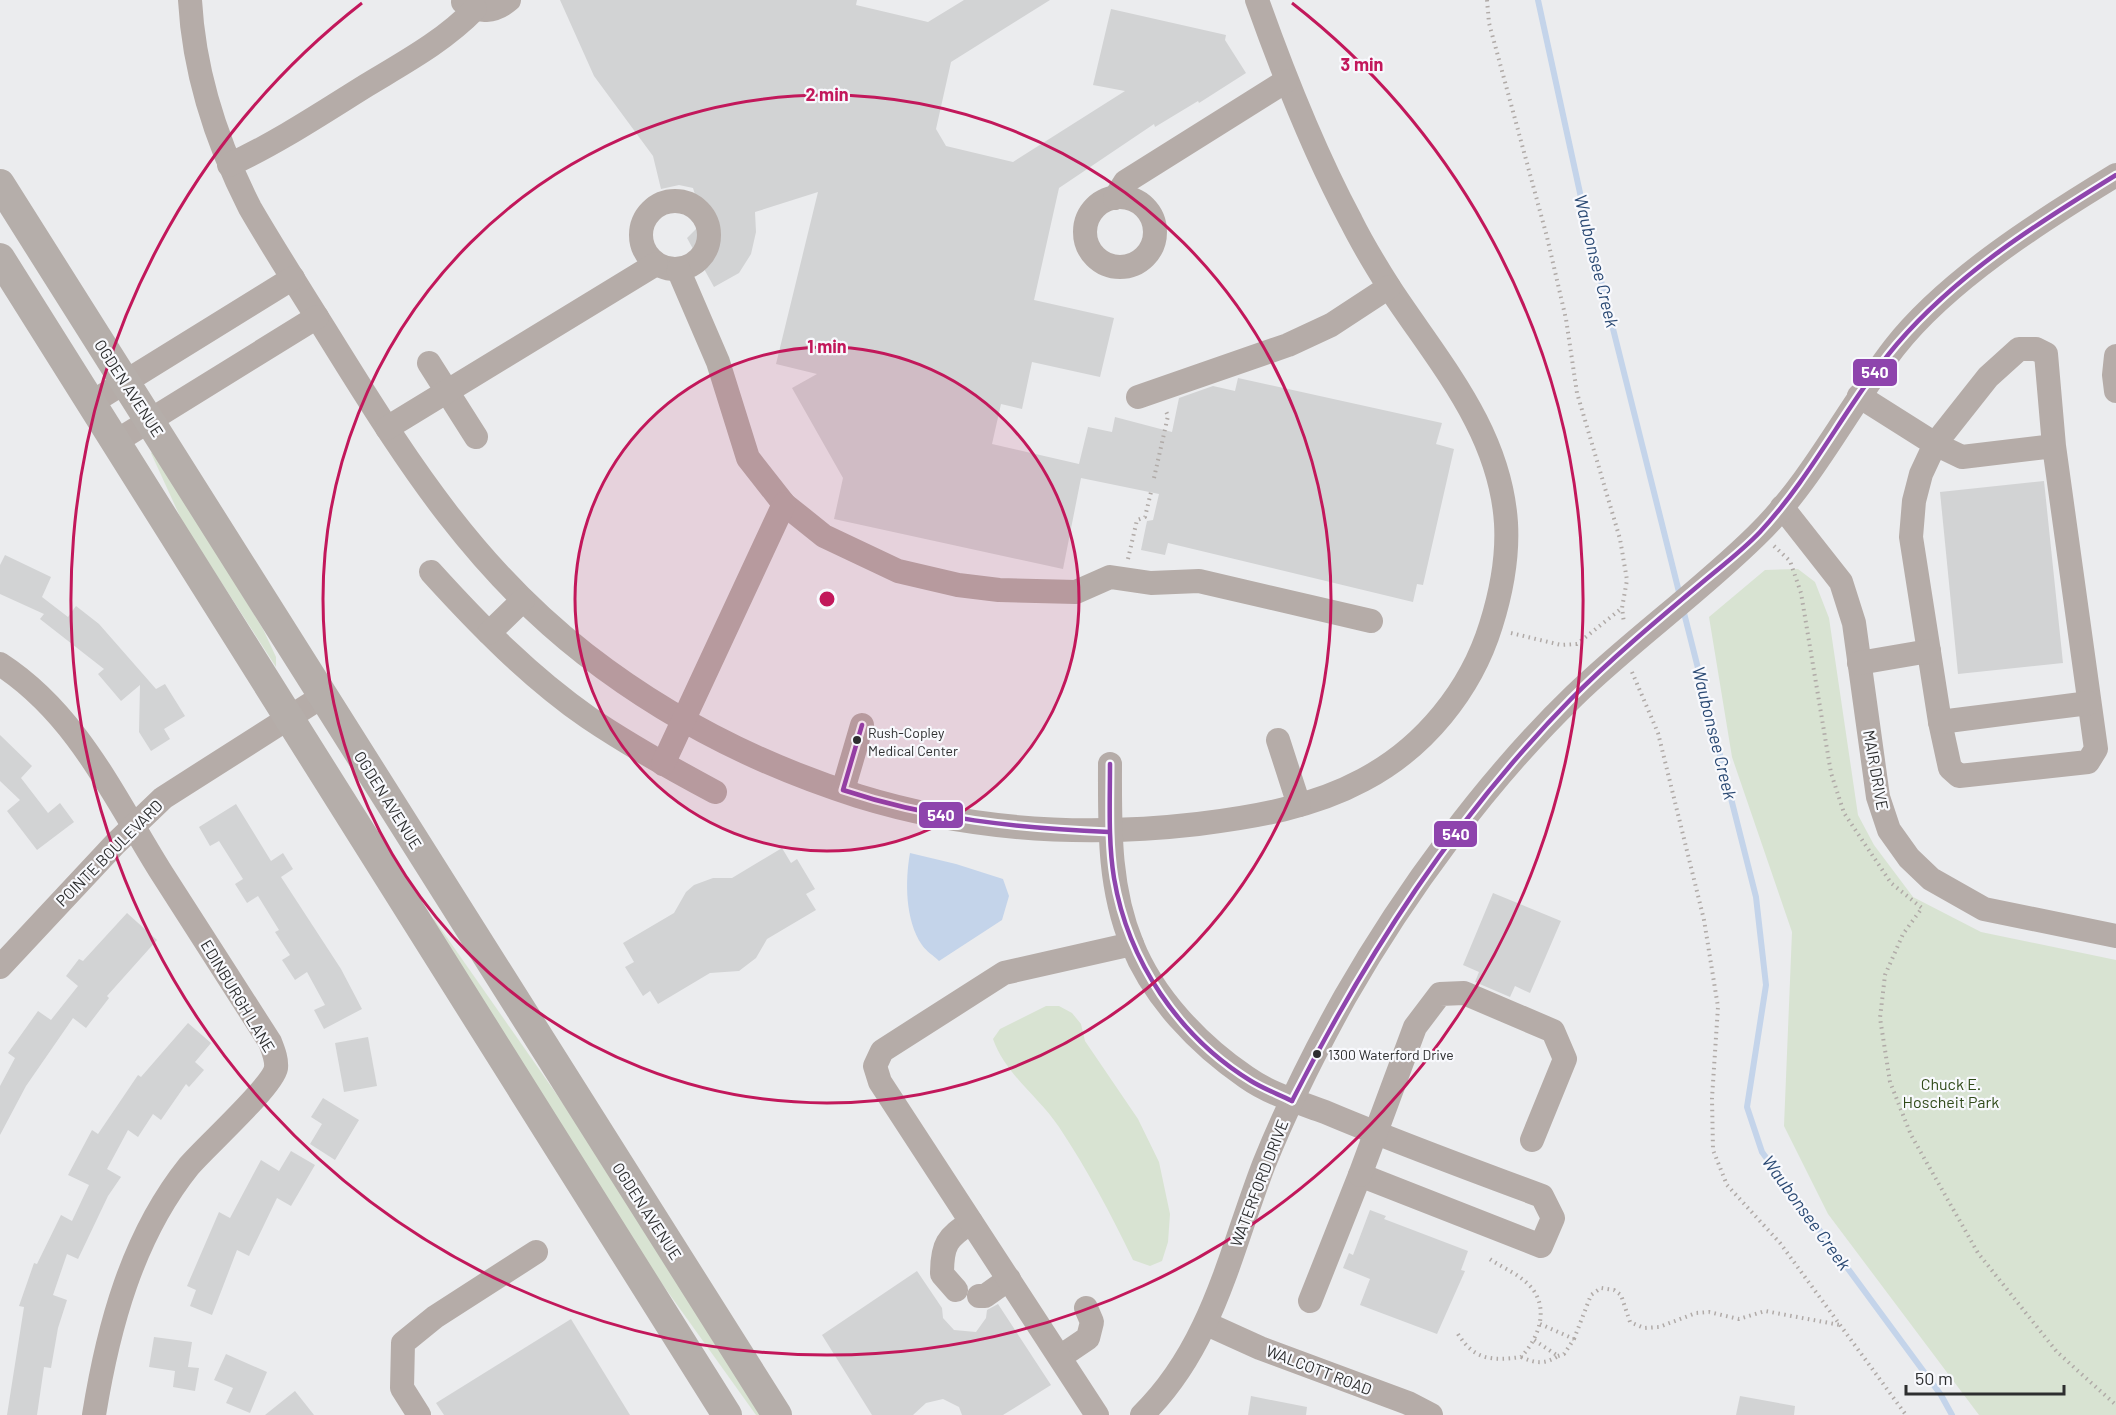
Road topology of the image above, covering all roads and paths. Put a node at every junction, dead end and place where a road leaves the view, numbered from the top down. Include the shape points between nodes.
1 (190, 0) edge
2 (509, 0) edge
3 (1257, 0) edge
4 (1487, 0) edge
5 (468, 4) edge
6 (1286, 81) junction
7 (229, 165) junction
8 (2116, 175) edge
9 (0, 184) edge
10 (1115, 198) dead end
11 (0, 258) edge
12 (293, 278) junction
13 (1389, 287) junction
14 (317, 317) junction
15 (2116, 356) edge
16 (429, 363) dead end
17 (125, 382) junction
18 (2116, 391) edge
19 (447, 392) junction
20 (1148, 394) joint
21 (1859, 396) junction
22 (91, 403) junction
23 (150, 420) junction
24 (387, 428) junction
25 (476, 437) dead end
26 (116, 442) junction
27 (1935, 444) junction
28 (2054, 446) junction
29 (1154, 478) dead end
30 (1150, 492) dead end
31 (784, 504) junction
32 (1782, 507) junction
33 (1781, 550) dead end
34 (1128, 560) dead end
35 (431, 572) dead end
36 (523, 600) junction
37 (1622, 608) junction
38 (1371, 621) dead end
39 (1636, 628) junction
40 (1504, 631) dead end
41 (489, 633) junction
42 (1929, 651) junction
43 (1859, 663) junction
44 (0, 664) edge
45 (1631, 670) dead end
46 (323, 696) junction
47 (2089, 703) junction
48 (288, 718) junction
49 (684, 720) junction
50 (1940, 722) junction
51 (862, 724) dead end
52 (1278, 740) dead end
53 (663, 764) junction
54 (1110, 764) dead end
55 (843, 790) junction
56 (716, 792) dead end
57 (1299, 806) junction
58 (134, 824) junction
59 (1109, 832) junction
60 (2116, 936) edge
61 (1132, 944) junction
62 (0, 968) edge
63 (1292, 1101) junction
64 (1377, 1134) junction
65 (1532, 1140) dead end
66 (1360, 1175) junction
67 (971, 1221) junction
68 (536, 1252) dead end
69 (1487, 1257) dead end
70 (1009, 1279) junction
71 (956, 1290) dead end
72 (979, 1296) dead end
73 (1310, 1301) dead end
74 (1086, 1308) dead end
75 (1207, 1324) junction
76 (1540, 1324) junction
77 (1840, 1325) junction
78 (1458, 1334) dead end
79 (1574, 1339) junction
80 (1534, 1340) junction
81 (1558, 1356) junction
82 (1060, 1357) junction
83 (1521, 1357) junction
84 (2116, 1404) edge
85 (94, 1415) edge
86 (419, 1415) edge
87 (727, 1415) edge
88 (777, 1415) edge
89 (1096, 1415) edge
90 (1142, 1415) edge
91 (1431, 1415) edge
92 (1906, 1415) edge

1 - 7 street via 204,90
2 - 5 street via 486,11
3 - 6 street
4 - 37 path via 1489,23 1566,319 1577,393 1620,540 1627,580
5 - 7 street via 446,36 286,136
6 - 10 street via 1125,182
6 - 13 street via 1333,185
7 - 12 street
8 - 21 street, WATERFORD DRIVE via 1968,276 1897,345
9 - 17 main road, OGDEN AVENUE
11 - 22 main road
12 - 14 street
12 - 17 street
13 - 20 street via 1331,325 1288,345
13 - 57 street via 1483,430 1499,479 1506,526 1503,573 1484,649 1466,684 1444,713 1386,766 1336,793
14 - 23 street
14 - 24 street
15 - 18 street
16 - 19 street
17 - 22 street
17 - 23 main road, OGDEN AVENUE
19 - 24 street
19 - 25 street
19 - 31 street via 667,266 718,362 748,458
20 - 29 path via 1168,416
21 - 27 street
21 - 32 street, WATERFORD DRIVE
22 - 26 main road
23 - 26 street
23 - 46 main road, OGDEN AVENUE
24 - 36 street via 438,504
26 - 48 main road
27 - 28 street via 1962,458
27 - 28 street via 1988,377 2019,349 2036,349 2046,354
27 - 42 street via 1914,501 1911,537
28 - 47 street
30 - 34 path via 1145,517 1137,520
31 - 38 street via 824,536 898,571 958,585 1076,592 1110,577 1151,583 1199,581
31 - 49 street
32 - 39 street, WATERFORD DRIVE via 1740,550
32 - 43 street, MAIR DRIVE via 1841,582 1854,622
33 - 84 path via 1790,561 1801,592 1831,773 1844,813 1891,883 1922,908 1903,934 1885,975 1880,1018 1890,1082 1911,1135 1978,1253 2057,1352
35 - 41 street
36 - 41 street
36 - 49 street via 586,654
37 - 39 path
37 - 40 path via 1577,644 1561,645
39 - 63 street, WATERFORD DRIVE via 1513,761 1431,863 1356,978
41 - 53 street via 588,717
42 - 43 street
42 - 50 street
43 - 60 street, MAIR DRIVE via 1878,797 1889,830 1909,858 1931,879 1984,909
44 - 58 street, EDINBURGH LANE via 47,703 81,741
45 - 77 path via 1659,733 1704,920 1718,1007 1713,1150 1727,1185 1779,1243
46 - 48 street, POINTE BOULEVARD
46 - 88 main road, OGDEN AVENUE
47 - 50 street
47 - 50 street via 2096,749 2088,762 1959,776 1950,768
48 - 58 street, POINTE BOULEVARD via 163,798
48 - 87 main road
49 - 53 street
49 - 55 street via 766,762
51 - 55 street
52 - 57 street
53 - 56 street
54 - 59 street
55 - 59 street via 922,812 983,823
57 - 59 street via 1216,822
58 - 62 street, POINTE BOULEVARD
58 - 85 street, EDINBURGH LANE via 270,1042 276,1069 270,1084 188,1168 144,1239 112,1325
59 - 61 street via 1114,879
61 - 63 street via 1152,985 1204,1042 1248,1078
61 - 67 street via 1004,973 882,1051 875,1066 880,1082
63 - 64 street
63 - 75 street, WATERFORD DRIVE via 1265,1163
64 - 65 street via 1415,1027 1440,994 1464,993 1553,1030 1565,1059
64 - 66 street
64 - 66 street via 1542,1196 1553,1218 1541,1246
66 - 73 street
67 - 70 street
67 - 71 street via 945,1244 942,1274
68 - 86 street via 435,1317 403,1344 402,1388
69 - 76 path via 1529,1285 1540,1308
70 - 72 street
70 - 82 street
74 - 82 street via 1092,1322 1088,1338
75 - 90 street, WATERFORD DRIVE via 1166,1392
75 - 91 street, WALCOTT ROAD
76 - 79 path
76 - 80 path
77 - 79 path via 1766,1311 1739,1319 1696,1313 1659,1327 1644,1328 1630,1323 1622,1295 1601,1288 1591,1295
77 - 92 path
78 - 83 path via 1466,1347 1490,1359
79 - 81 path
80 - 81 path
80 - 83 path
81 - 83 path via 1536,1363
82 - 89 street

